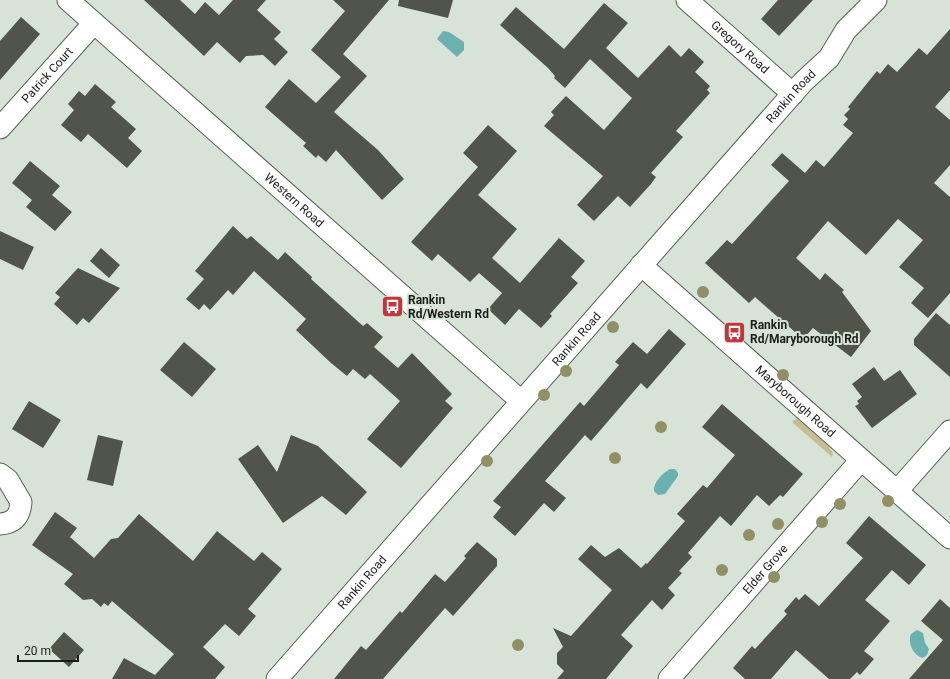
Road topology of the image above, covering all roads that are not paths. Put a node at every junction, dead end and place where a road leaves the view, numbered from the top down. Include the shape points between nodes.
1 (68, 0) edge
2 (687, 0) edge
3 (876, 0) edge
4 (94, 23) junction
5 (793, 94) junction
6 (0, 128) edge
7 (641, 265) junction
8 (521, 401) junction
9 (950, 431) edge
10 (861, 460) junction
11 (0, 474) edge
12 (897, 491) junction
13 (0, 524) edge
14 (950, 538) edge
15 (277, 679) edge
16 (669, 679) edge

1 - 4 street, Western Road
2 - 5 street, Gregory Road
3 - 5 street, Rankin Road via 846,30 830,58
4 - 6 street, Patrick Court
4 - 8 street, Western Road
5 - 7 street, Rankin Road
7 - 8 street, Rankin Road
7 - 10 street, Maryborough Road
8 - 15 street, Rankin Road
9 - 12 street
10 - 12 street, Maryborough Road
10 - 16 street, Elder Grove
11 - 13 street via 8,480 21,502 18,515 13,520
12 - 14 street, Maryborough Road

